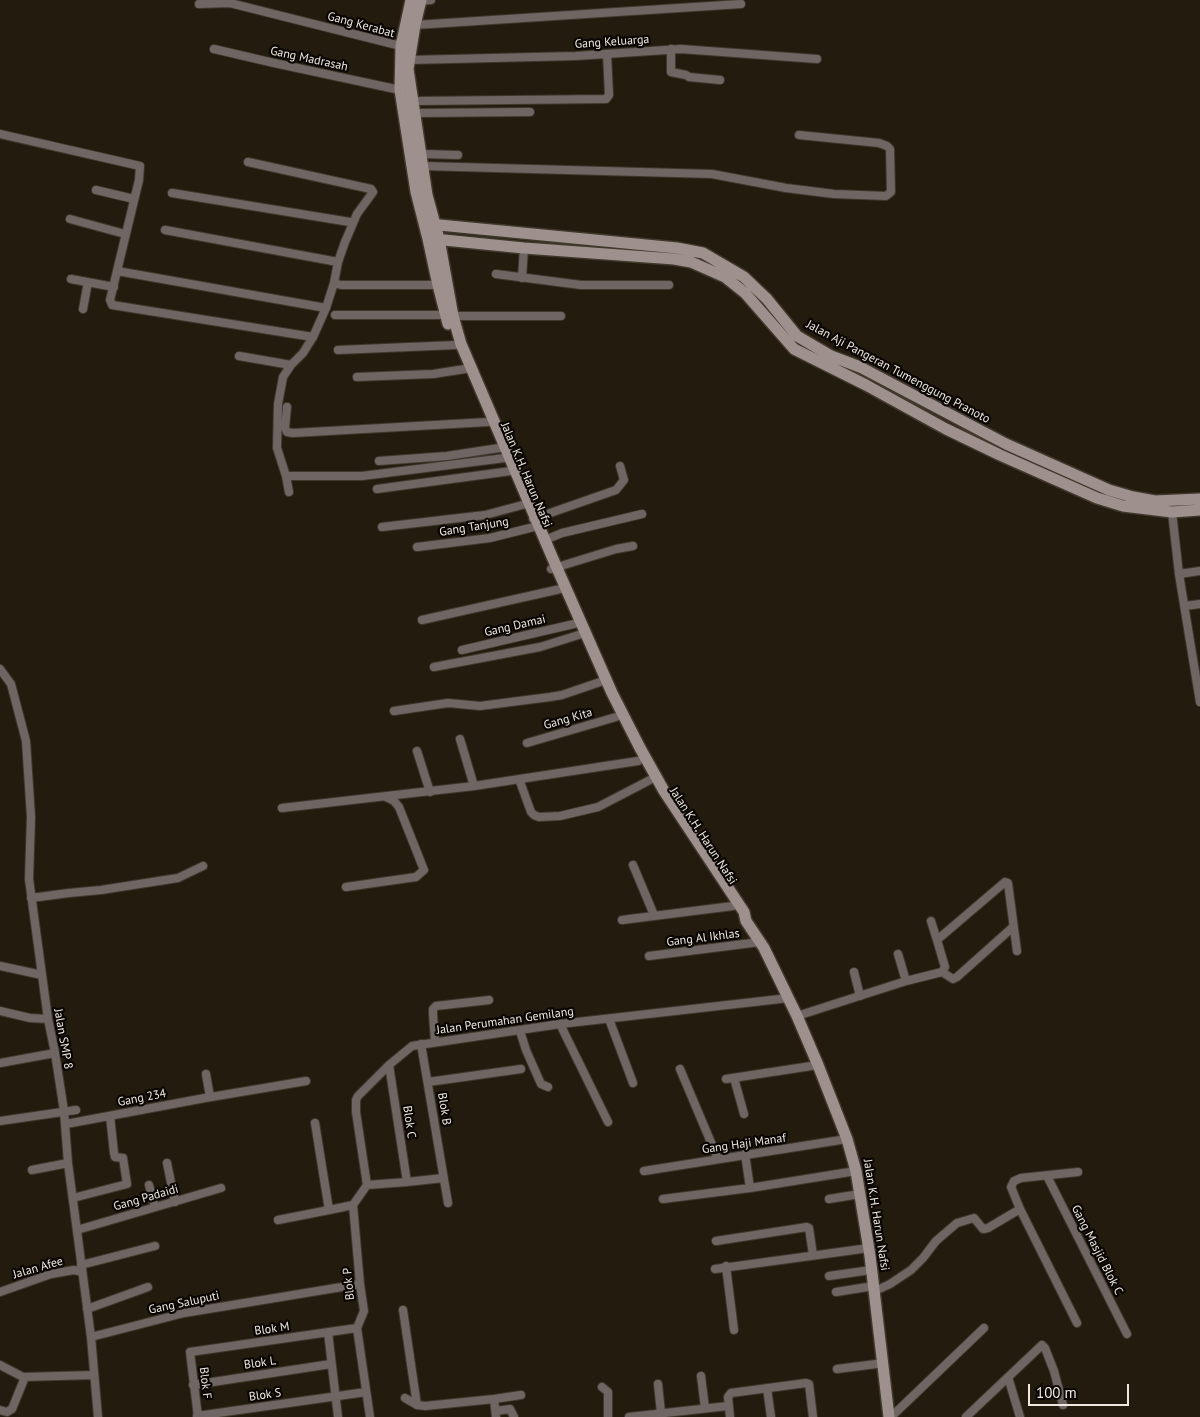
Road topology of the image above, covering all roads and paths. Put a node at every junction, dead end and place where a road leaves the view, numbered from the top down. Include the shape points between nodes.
1 (421, 0) edge
2 (199, 4) dead end
3 (741, 4) dead end
4 (415, 25) junction
5 (401, 46) junction
6 (214, 49) dead end
7 (671, 50) junction
8 (607, 54) junction
9 (817, 59) dead end
10 (409, 60) junction
11 (720, 80) dead end
12 (400, 90) junction
13 (414, 101) junction
14 (530, 112) dead end
15 (416, 113) junction
16 (0, 134) edge
17 (800, 135) dead end
18 (422, 154) junction
19 (458, 155) dead end
20 (248, 162) dead end
21 (423, 166) junction
22 (96, 190) dead end
23 (172, 193) dead end
24 (134, 199) junction
25 (70, 219) dead end
26 (352, 224) junction
27 (430, 224) junction
28 (165, 230) dead end
29 (126, 234) junction
30 (433, 239) junction
31 (524, 248) junction
32 (338, 262) junction
33 (117, 271) junction
34 (496, 274) dead end
35 (522, 278) junction
36 (71, 279) dead end
37 (88, 282) junction
38 (337, 284) junction
39 (442, 285) junction
40 (669, 285) dead end
41 (114, 287) junction
42 (326, 308) junction
43 (83, 309) dead end
44 (335, 315) dead end
45 (449, 316) junction
46 (560, 316) dead end
47 (313, 337) junction
48 (456, 345) junction
49 (338, 350) dead end
50 (239, 356) dead end
51 (291, 365) junction
52 (466, 369) junction
53 (357, 377) dead end
54 (287, 407) dead end
55 (488, 422) junction
56 (1006, 444) junction
57 (504, 452) junction
58 (1000, 455) junction
59 (379, 461) dead end
60 (620, 466) dead end
61 (511, 471) junction
62 (286, 476) junction
63 (377, 489) dead end
64 (289, 492) dead end
65 (1200, 499) edge
66 (526, 504) junction
67 (1200, 510) edge
68 (1172, 512) junction
69 (642, 514) dead end
70 (534, 522) junction
71 (382, 527) dead end
72 (545, 540) junction
73 (633, 546) dead end
74 (416, 547) dead end
75 (554, 568) junction
76 (1200, 571) edge
77 (1179, 574) junction
78 (562, 589) junction
79 (1200, 604) edge
80 (1185, 606) junction
81 (422, 620) dead end
82 (574, 624) junction
83 (582, 634) junction
84 (1200, 638) edge
85 (1190, 640) junction
86 (462, 650) dead end
87 (434, 667) dead end
88 (0, 669) edge
89 (1198, 674) edge
90 (603, 682) junction
91 (1200, 702) edge
92 (394, 711) dead end
93 (616, 717) junction
94 (460, 739) dead end
95 (527, 742) dead end
96 (417, 751) dead end
97 (638, 761) junction
98 (520, 779) junction
99 (650, 780) junction
100 (474, 786) junction
101 (430, 792) junction
102 (662, 792) junction
103 (384, 796) junction
104 (282, 808) dead end
105 (633, 865) dead end
106 (204, 866) dead end
107 (346, 887) dead end
108 (31, 898) junction
109 (733, 906) junction
110 (654, 915) junction
111 (622, 920) dead end
112 (746, 921) junction
113 (932, 921) dead end
114 (1013, 927) junction
115 (1015, 937) junction
116 (937, 940) junction
117 (760, 942) junction
118 (991, 947) junction
119 (1017, 951) dead end
120 (898, 954) dead end
121 (649, 956) dead end
122 (0, 966) edge
123 (854, 972) dead end
124 (942, 972) junction
125 (42, 975) junction
126 (906, 982) junction
127 (860, 996) junction
128 (789, 998) junction
129 (489, 1000) dead end
130 (0, 1011) edge
131 (798, 1016) junction
132 (48, 1019) junction
133 (609, 1019) junction
134 (560, 1024) junction
135 (515, 1031) junction
136 (435, 1042) junction
137 (421, 1044) junction
138 (55, 1053) junction
139 (0, 1063) edge
140 (389, 1065) junction
141 (818, 1065) junction
142 (521, 1069) dead end
143 (680, 1069) dead end
144 (206, 1074) dead end
145 (734, 1078) junction
146 (726, 1079) dead end
147 (306, 1081) dead end
148 (428, 1082) junction
149 (633, 1084) dead end
150 (548, 1087) dead end
151 (210, 1097) junction
152 (76, 1110) dead end
153 (64, 1111) junction
154 (744, 1114) dead end
155 (110, 1116) junction
156 (0, 1121) edge
157 (608, 1122) dead end
158 (315, 1123) dead end
159 (66, 1124) junction
160 (847, 1139) junction
161 (745, 1154) junction
162 (718, 1159) junction
163 (68, 1163) junction
164 (167, 1163) dead end
165 (32, 1170) dead end
166 (644, 1170) dead end
167 (856, 1171) junction
168 (1078, 1172) dead end
169 (1047, 1176) junction
170 (443, 1178) junction
171 (407, 1182) junction
172 (149, 1185) dead end
173 (366, 1185) junction
174 (221, 1188) dead end
175 (750, 1188) junction
176 (860, 1194) junction
177 (73, 1198) junction
178 (663, 1199) dead end
179 (830, 1199) dead end
180 (176, 1202) junction
181 (448, 1203) dead end
182 (354, 1205) junction
183 (155, 1207) junction
184 (1020, 1209) junction
185 (329, 1210) junction
186 (278, 1220) dead end
187 (77, 1230) junction
188 (716, 1241) dead end
189 (155, 1246) dead end
190 (869, 1248) junction
191 (813, 1255) junction
192 (726, 1266) junction
193 (82, 1269) junction
194 (715, 1269) dead end
195 (871, 1270) junction
196 (828, 1276) dead end
197 (360, 1284) junction
198 (148, 1286) dead end
199 (874, 1289) junction
200 (0, 1292) edge
201 (836, 1292) dead end
202 (87, 1309) junction
203 (403, 1310) dead end
204 (1077, 1323) dead end
205 (357, 1328) junction
206 (984, 1328) dead end
207 (734, 1330) dead end
208 (328, 1332) junction
209 (1127, 1334) dead end
210 (90, 1337) junction
211 (190, 1352) joint
212 (884, 1363) junction
213 (331, 1364) junction
214 (0, 1366) edge
215 (837, 1369) dead end
216 (94, 1375) junction
217 (701, 1376) dead end
218 (25, 1377) junction
219 (1008, 1377) junction
220 (658, 1384) dead end
221 (193, 1385) junction
222 (602, 1387) dead end
223 (767, 1388) junction
224 (366, 1392) junction
225 (521, 1395) dead end
226 (335, 1397) junction
227 (405, 1398) dead end
228 (494, 1399) junction
229 (417, 1405) junction
230 (1063, 1405) dead end
231 (728, 1406) junction
232 (705, 1408) junction
233 (0, 1410) edge
234 (660, 1413) junction
235 (496, 1414) edge
236 (687, 1414) edge
237 (970, 1415) edge
238 (198, 1416) edge
239 (641, 1416) edge
240 (98, 1417) edge
241 (338, 1417) edge
242 (370, 1417) edge
243 (514, 1417) edge
244 (608, 1417) edge
245 (629, 1417) edge
246 (730, 1417) edge
247 (771, 1417) edge
248 (813, 1417) edge
249 (890, 1417) edge
250 (1020, 1417) edge

1 - 4 main road, Jalan K.H. Harun Nafsi
1 - 5 main road, Jalan K.H. Harun Nafsi
2 - 5 street, Gang Kerabat via 230,2
3 - 4 street
4 - 10 main road, Jalan K.H. Harun Nafsi
5 - 12 main road, Jalan K.H. Harun Nafsi
6 - 12 street, Gang Madrasah
7 - 8 street, Gang Keluarga
7 - 9 street, Gang Keluarga
7 - 11 street via 671,72 689,78
8 - 10 street, Gang Keluarga
8 - 13 street via 606,99
10 - 13 main road, Jalan K.H. Harun Nafsi
12 - 27 main road, Jalan K.H. Harun Nafsi via 416,192
13 - 15 main road, Jalan K.H. Harun Nafsi
14 - 15 street
15 - 18 main road, Jalan K.H. Harun Nafsi
16 - 24 street via 137,165 141,168
17 - 21 street via 887,146 890,149 891,192 886,196 834,194 712,174
18 - 19 street
18 - 21 main road, Jalan K.H. Harun Nafsi
20 - 26 street via 371,189 372,195
21 - 27 main road, Jalan K.H. Harun Nafsi
22 - 24 street
23 - 26 street
24 - 29 street
25 - 29 street
26 - 32 street
27 - 30 main road, Jalan K.H. Harun Nafsi
27 - 56 main road, Jalan Aji Pangeran Tumenggung Pranoto via 703,253 744,277 797,336
28 - 32 street
29 - 33 street
30 - 31 main road
30 - 39 main road, Jalan K.H. Harun Nafsi
31 - 35 street
31 - 58 main road via 691,262 725,277 745,293 794,349
32 - 38 street
33 - 41 street
33 - 42 street
34 - 35 street
35 - 40 street via 581,285
36 - 37 street
37 - 41 street
37 - 43 street
38 - 39 street
38 - 42 street
39 - 45 main road, Jalan K.H. Harun Nafsi
41 - 47 street via 110,300 112,305
42 - 47 street
44 - 45 street
45 - 46 street
45 - 48 main road, Jalan K.H. Harun Nafsi
45 - 57 main road, Jalan K.H. Harun Nafsi
47 - 51 street
48 - 49 street
48 - 52 main road, Jalan K.H. Harun Nafsi
50 - 51 street
51 - 62 street via 280,390 276,431 277,448
52 - 53 street via 433,374
52 - 55 main road, Jalan K.H. Harun Nafsi
54 - 55 street via 285,428 293,433
55 - 57 main road, Jalan K.H. Harun Nafsi
56 - 58 main road
56 - 65 main road, Jalan Aji Pangeran Tumenggung Pranoto via 1109,490 1133,497 1155,501
57 - 59 street
57 - 61 main road, Jalan K.H. Harun Nafsi
57 - 62 street via 362,476
57 - 70 main road, Jalan K.H. Harun Nafsi
58 - 68 main road via 1097,498 1123,506
60 - 70 street, Gang Tanjung via 624,480 616,490
61 - 63 street
61 - 66 main road, Jalan K.H. Harun Nafsi
62 - 64 street
66 - 70 main road, Jalan K.H. Harun Nafsi
66 - 71 street via 485,515
67 - 68 main road
68 - 77 street
69 - 72 street via 587,526
70 - 72 main road, Jalan K.H. Harun Nafsi
70 - 74 street, Gang Tanjung via 490,538
70 - 75 main road, Jalan K.H. Harun Nafsi
72 - 75 main road, Jalan K.H. Harun Nafsi
73 - 75 street
75 - 78 main road, Jalan K.H. Harun Nafsi
76 - 77 street
77 - 80 street
78 - 81 street
78 - 82 main road, Jalan K.H. Harun Nafsi
78 - 83 main road, Jalan K.H. Harun Nafsi
79 - 80 street
80 - 85 street
82 - 83 main road, Jalan K.H. Harun Nafsi
82 - 86 street, Gang Damai
83 - 87 street via 540,647
83 - 90 main road, Jalan K.H. Harun Nafsi
84 - 85 street
85 - 89 street
88 - 108 street, Jalan SMP 8 via 11,684 26,741 31,817
89 - 91 street
90 - 92 street via 550,697 480,706 448,703
90 - 93 main road, Jalan K.H. Harun Nafsi
90 - 102 main road, Jalan K.H. Harun Nafsi
93 - 95 street, Gang Kita
93 - 97 main road, Jalan K.H. Harun Nafsi
94 - 100 street
96 - 101 street
97 - 98 street
97 - 99 main road, Jalan K.H. Harun Nafsi
98 - 99 street via 531,812 539,817 560,816 598,807
98 - 100 street
99 - 102 main road, Jalan K.H. Harun Nafsi
100 - 101 street
101 - 103 street
102 - 109 main road, Jalan K.H. Harun Nafsi
102 - 112 main road, Jalan K.H. Harun Nafsi via 744,912
103 - 104 street
103 - 107 street via 400,807 424,870 416,877
105 - 110 street
106 - 108 street via 178,878
108 - 125 street, Jalan SMP 8
109 - 110 street
109 - 112 main road, Jalan K.H. Harun Nafsi
110 - 111 street
112 - 117 main road, Jalan K.H. Harun Nafsi
113 - 116 street
114 - 115 street
114 - 116 street via 1008,884 1004,882
114 - 118 street
115 - 118 street
115 - 119 street
116 - 124 street via 945,967
117 - 121 street, Gang Al Ikhlas
117 - 128 main road, Jalan K.H. Harun Nafsi
118 - 124 street via 957,977 953,979
120 - 126 street
122 - 125 street
123 - 127 street
124 - 126 street
125 - 132 street, Jalan SMP 8
126 - 127 street
127 - 131 street
128 - 131 main road, Jalan K.H. Harun Nafsi
128 - 133 street, Jalan Perumahan Gemilang
129 - 136 street via 436,1006 432,1014
130 - 132 street
131 - 141 main road, Jalan K.H. Harun Nafsi
132 - 138 street, Jalan SMP 8
133 - 134 street, Jalan Perumahan Gemilang
133 - 149 street
134 - 135 street, Jalan Perumahan Gemilang
134 - 157 street
135 - 136 street, Jalan Perumahan Gemilang
135 - 150 street via 541,1084
136 - 137 street, Jalan Perumahan Gemilang
137 - 140 street, Jalan Perumahan Gemilang via 406,1049
137 - 148 street, Blok B
138 - 139 street
138 - 153 street, Jalan SMP 8
140 - 171 street, Blok C
140 - 173 street, Jalan Perumahan Gemilang via 356,1100
141 - 145 street
141 - 160 main road, Jalan K.H. Harun Nafsi
142 - 148 street
143 - 162 street
144 - 151 street
145 - 146 street
145 - 154 street
147 - 151 street, Gang 234
148 - 170 street, Blok B
151 - 155 street, Gang 234
152 - 153 street
153 - 156 street
153 - 159 street, Jalan SMP 8
155 - 159 street, Gang 234
155 - 177 street via 114,1153 115,1157 124,1160 126,1185
158 - 185 street
159 - 163 street, Jalan SMP 8
160 - 161 street, Gang Haji Manaf
160 - 167 main road, Jalan K.H. Harun Nafsi
161 - 162 street, Gang Haji Manaf
161 - 175 street
162 - 166 street, Gang Haji Manaf
163 - 165 street
163 - 177 street, Jalan SMP 8
164 - 180 street
167 - 175 street
167 - 176 main road, Jalan K.H. Harun Nafsi
168 - 169 street
169 - 184 street via 1021,1178 1012,1184
169 - 209 street, Gang Masjid Blok C
170 - 171 street
170 - 181 street, Blok B
171 - 173 street
172 - 183 street
173 - 182 street
174 - 180 street, Gang Padaidi
175 - 178 street
176 - 179 street
176 - 190 main road, Jalan K.H. Harun Nafsi
177 - 187 street, Jalan SMP 8
180 - 183 street, Gang Padaidi
182 - 185 street
182 - 197 street, Blok P
183 - 187 street, Gang Padaidi
184 - 199 street via 988,1228 983,1228 974,1218 957,1223 911,1270 890,1284
184 - 204 street
185 - 186 street
187 - 193 street, Jalan SMP 8
188 - 191 street via 807,1227
189 - 193 street, Jalan Afee
190 - 191 street
190 - 195 main road, Jalan K.H. Harun Nafsi
191 - 192 street
192 - 194 street
192 - 207 street
193 - 200 street, Jalan Afee via 51,1274
193 - 202 street, Jalan SMP 8
195 - 196 street
195 - 199 main road, Jalan K.H. Harun Nafsi
197 - 205 street, Blok P via 364,1311
197 - 210 street, Gang Saluputi via 184,1313
198 - 202 street
199 - 201 street
199 - 212 main road, Jalan K.H. Harun Nafsi
202 - 210 street, Jalan SMP 8
203 - 229 street
205 - 208 street, Blok M
205 - 224 street, Blok P
206 - 249 street
208 - 211 street, Blok M
208 - 213 street
210 - 216 street, Jalan SMP 8
211 - 221 street, Blok F
212 - 215 street
212 - 249 main road, Jalan K.H. Harun Nafsi
213 - 221 street, Blok L
213 - 226 street
214 - 218 street
216 - 218 street
216 - 240 street, Jalan SMP 8
217 - 232 street
218 - 233 street via 12,1409 9,1412
219 - 230 street via 1042,1345 1054,1371
219 - 237 street
219 - 250 street
220 - 234 street
221 - 238 street, Blok F
222 - 244 street via 608,1392
223 - 231 street via 731,1393
223 - 247 street
223 - 248 street via 808,1384
224 - 226 street, Blok S
224 - 242 street, Blok P
225 - 228 street
226 - 238 street, Blok S
226 - 241 street
227 - 229 street
228 - 229 street
228 - 235 street
231 - 232 street
231 - 246 street
232 - 236 street
234 - 236 street
234 - 239 street
235 - 243 street via 510,1409
239 - 245 street

